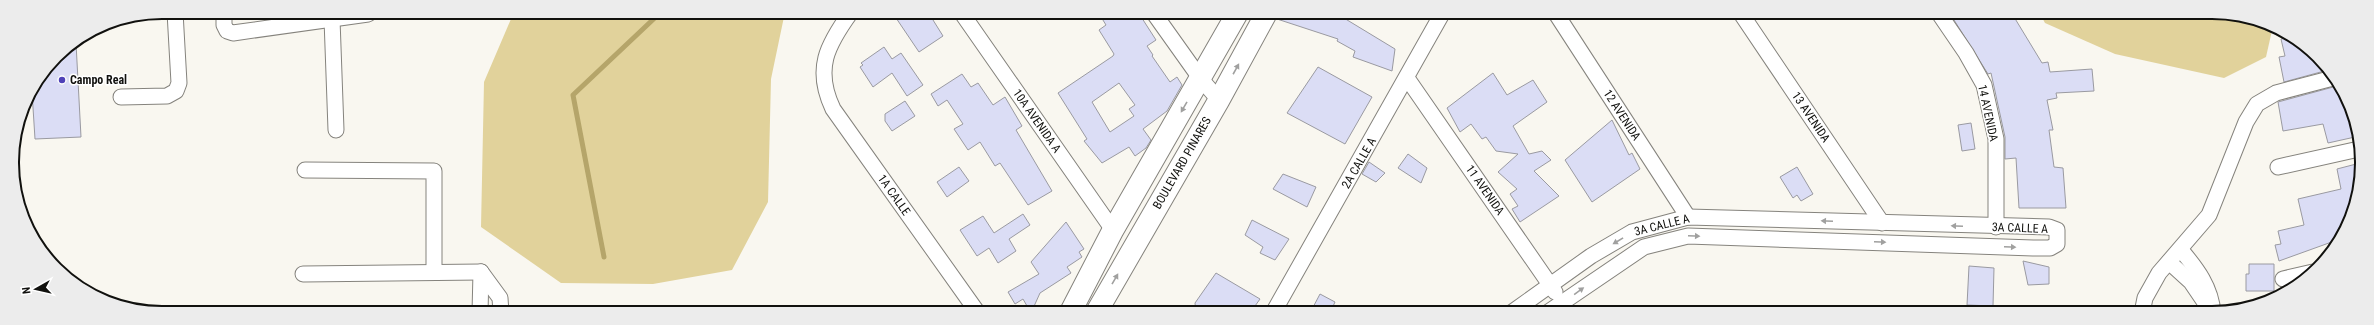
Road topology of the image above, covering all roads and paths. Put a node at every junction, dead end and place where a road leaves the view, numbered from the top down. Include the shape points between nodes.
1 (175, 19) edge
2 (224, 19) edge
3 (332, 19) joint
4 (847, 19) edge
5 (966, 19) edge
6 (1158, 19) edge
7 (1234, 19) edge
8 (1263, 19) edge
9 (1439, 19) edge
10 (1560, 19) edge
11 (1745, 19) edge
12 (1943, 19) edge
13 (1200, 78) junction
14 (1408, 78) junction
15 (2328, 79) edge
16 (121, 97) dead end
17 (1219, 100) junction
18 (336, 130) dead end
19 (2355, 150) edge
20 (2278, 167) dead end
21 (305, 170) dead end
22 (1688, 217) junction
23 (1882, 222) junction
24 (1996, 226) junction
25 (1113, 230) junction
26 (2181, 250) junction
27 (2169, 262) junction
28 (434, 272) junction
29 (481, 272) junction
30 (303, 274) dead end
31 (2300, 275) edge
32 (2283, 279) dead end
33 (1550, 285) junction
34 (1562, 303) junction
35 (480, 306) edge
36 (501, 306) edge
37 (973, 306) edge
38 (1074, 306) edge
39 (1100, 306) edge
40 (1277, 306) edge
41 (1521, 306) edge
42 (1558, 306) edge
43 (2144, 306) edge
44 (2208, 306) edge
45 (2212, 306) edge

1 - 16 street via 179,83 176,91 167,96
2 - 3 street via 227,31 233,33
3 - 18 street
4 - 37 street, 1A CALLE via 828,48 823,73 828,98 833,109
5 - 25 street, 10A AVENIDA A
6 - 13 street
7 - 13 street
17 -> 8 street, BOULEVARD PINARES
9 - 14 street, 2A CALLE A
10 - 22 street, 12 AVENIDA
11 - 23 street, 13 AVENIDA
12 - 24 street, 14 AVENIDA via 1984,85 1996,139
13 - 17 street
13 -> 25 street
14 - 33 street, 11 AVENIDA
14 - 40 street, 2A CALLE A
15 - 26 street via 2276,92 2257,104 2246,122 2210,215
39 -> 17 street, BOULEVARD PINARES
19 - 20 street
21 - 28 street via 434,171
23 -> 22 street, 3A CALLE A
22 -> 33 street, 3A CALLE A via 1632,232 1591,256
24 -> 23 street, 3A CALLE A
34 -> 24 street, 3A CALLE A via 1644,247 1688,236 2033,248 2050,248 2056,244 2057,230 2049,227
25 - 38 street
26 - 27 street
26 - 45 street via 2200,272 2210,292
27 - 43 street via 2151,285
27 - 44 street via 2191,282
28 - 29 street
28 - 30 street
29 - 35 street
29 - 36 street via 500,298
31 - 32 street
33 - 34 street, 11 AVENIDA
33 - 41 street, 3A CALLE A
34 - 42 street, 3A CALLE A

